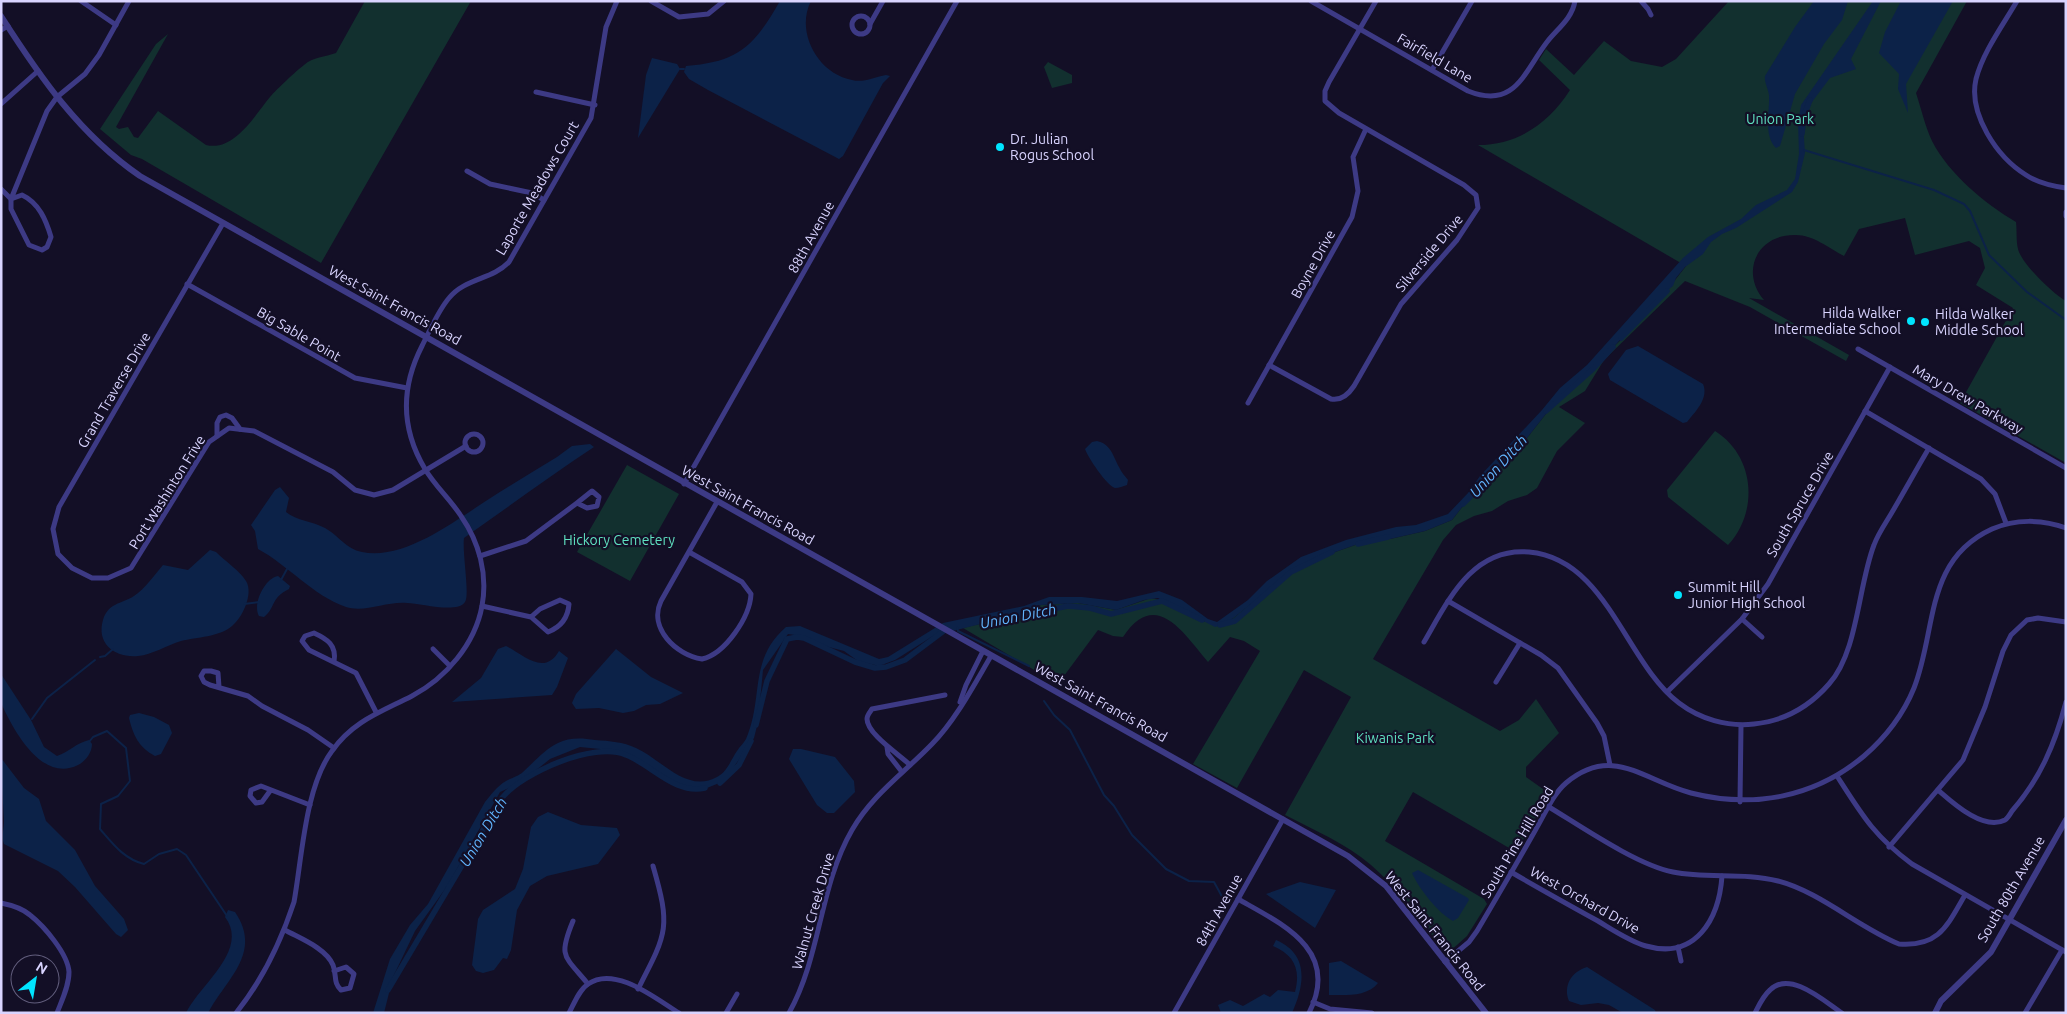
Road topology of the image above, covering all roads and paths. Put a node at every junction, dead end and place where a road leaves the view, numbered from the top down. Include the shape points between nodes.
1 (81, 1) edge
2 (129, 1) edge
3 (617, 1) edge
4 (651, 1) edge
5 (724, 1) edge
6 (883, 1) edge
7 (957, 1) edge
8 (1311, 1) edge
9 (1376, 1) edge
10 (1472, 1) edge
11 (1641, 1) edge
12 (2017, 1) edge
13 (1575, 4) edge
14 (1651, 15) dead end
15 (1, 16) edge
16 (870, 24) dead end
17 (116, 25) junction
18 (8, 26) junction
19 (1360, 28) junction
20 (1, 30) edge
21 (1432, 70) junction
22 (38, 71) junction
23 (536, 92) dead end
24 (57, 98) junction
25 (1, 104) edge
26 (595, 105) junction
27 (1366, 129) junction
28 (466, 171) dead end
29 (2066, 188) edge
30 (1, 189) edge
31 (11, 199) junction
32 (544, 200) junction
33 (2066, 212) edge
34 (2066, 216) edge
35 (222, 225) junction
36 (187, 284) junction
37 (427, 337) junction
38 (1858, 349) dead end
39 (1269, 365) junction
40 (1890, 367) junction
41 (407, 388) junction
42 (1248, 403) dead end
43 (1865, 411) junction
44 (240, 429) junction
45 (217, 436) junction
46 (466, 446) dead end
47 (1929, 448) junction
48 (2066, 468) edge
49 (426, 471) junction
50 (684, 484) junction
51 (717, 502) junction
52 (577, 503) dead end
53 (2006, 523) junction
54 (2066, 528) edge
55 (689, 552) junction
56 (480, 556) junction
57 (72, 568) joint
58 (1448, 601) junction
59 (482, 606) junction
60 (531, 617) junction
61 (1742, 619) junction
62 (2066, 622) edge
63 (1762, 637) dead end
64 (1424, 642) dead end
65 (1520, 643) junction
66 (433, 649) dead end
67 (982, 651) junction
68 (991, 656) junction
69 (334, 662) junction
70 (450, 666) junction
71 (1496, 682) dead end
72 (219, 687) dead end
73 (1667, 692) junction
74 (945, 695) dead end
75 (2066, 702) edge
76 (960, 705) junction
77 (376, 712) junction
78 (1741, 726) junction
79 (887, 747) junction
80 (334, 748) junction
81 (910, 765) junction
82 (1610, 765) junction
83 (902, 772) junction
84 (1837, 776) junction
85 (1938, 790) junction
86 (270, 791) dead end
87 (1740, 802) junction
88 (310, 805) junction
89 (1549, 807) junction
90 (1283, 819) junction
91 (2066, 820) edge
92 (1889, 847) junction
93 (653, 866) dead end
94 (1511, 872) junction
95 (1722, 876) junction
96 (1965, 895) junction
97 (1238, 899) junction
98 (1, 903) edge
99 (573, 921) dead end
100 (2008, 921) junction
101 (285, 930) junction
102 (1678, 947) junction
103 (2064, 951) edge
104 (1681, 961) dead end
105 (1445, 962) junction
106 (334, 971) junction
107 (588, 984) junction
108 (638, 989) junction
109 (737, 994) dead end
110 (1313, 1002) junction
111 (57, 1013) edge
112 (236, 1013) edge
113 (569, 1013) edge
114 (680, 1013) edge
115 (726, 1013) edge
116 (789, 1013) edge
117 (1174, 1013) edge
118 (1309, 1013) edge
119 (1372, 1013) edge
120 (1486, 1013) edge
121 (1755, 1013) edge
122 (1842, 1013) edge
123 (1934, 1013) edge
124 (2025, 1013) edge

1 - 17 street
2 - 17 street
3 - 26 street, Laporte Meadows Court via 606,27
4 - 5 street via 679,17 708,14
6 - 16 street
7 - 50 street, 88th Avenue
8 - 19 street, Fairfield Lane
9 - 19 street, Silverside Drive
10 - 21 street
11 - 14 street
12 - 29 street via 1979,70 1975,96 1977,112 1988,135 2018,169 2039,182
13 - 21 street, Fairfield Lane via 1522,81 1506,93 1478,95
15 - 18 street, West Saint Francis Road
17 - 24 street via 85,74
18 - 20 street
18 - 22 street, West Saint Francis Road
19 - 21 street, Fairfield Lane
19 - 27 street, Silverside Drive via 1329,82 1325,101
22 - 24 street, West Saint Francis Road
22 - 25 street
23 - 26 street
24 - 31 street via 47,111
24 - 35 street, West Saint Francis Road via 88,134 120,163
26 - 32 street, Laporte Meadows Court via 591,118
27 - 39 street, Boyne Drive via 1353,158 1358,191 1356,208
27 - 39 street, Silverside Drive via 1471,190 1478,201 1475,215 1405,298 1346,395 1331,399
28 - 32 street via 490,184 532,193
30 - 31 street
31 - 31 street via 22,196 38,206 51,237 47,247 42,250 29,245 11,208
32 - 37 street, Laporte Meadows Court via 509,262 496,273 467,283 456,291 445,303
33 - 34 street
35 - 36 street, Grand Traverse Drive
35 - 37 street, West Saint Francis Road
36 - 41 street, Big Sable Point via 355,378
36 - 57 street, Grand Traverse Drive via 59,507 53,529 58,554
37 - 41 street, Laporte Meadows Court
37 - 50 street, West Saint Francis Road
38 - 40 street, Mary Drew Parkway
39 - 42 street, Boyne Drive
40 - 43 street, South Spruce Drive
40 - 48 street, Mary Drew Parkway
41 - 49 street, Laporte Meadows Court via 406,413 411,444
43 - 47 street
43 - 61 street, South Spruce Drive via 1768,584
44 - 45 street, Port Washinton Frive via 229,428
44 - 45 street via 226,415 220,417
44 - 49 street via 254,431 303,455 333,472 355,490 365,493 393,490
45 - 57 street, Port Washinton Frive via 209,442 131,568 108,578 92,578
46 - 49 street
47 - 53 street via 1988,485 1999,502
47 - 78 street via 1874,543 1839,671 1817,697 1800,710 1785,717
49 - 56 street, Laporte Meadows Court via 461,515
50 - 51 street, West Saint Francis Road
51 - 55 street
51 - 67 street, West Saint Francis Road
52 - 56 street via 526,541
53 - 54 street via 2045,522
53 - 84 street via 1970,542 1951,564 1938,588 1914,688 1898,719 1873,748
55 - 55 street via 656,616 665,636 684,652 702,659 716,654 727,644 747,610 751,594 742,582
56 - 59 street, Laporte Meadows Court via 484,580
58 - 64 street
58 - 65 street
58 - 73 street via 1468,574 1492,558 1522,552 1552,557 1578,573 1595,591
59 - 60 street
59 - 70 street, Laporte Meadows Court via 475,628 460,656
60 - 60 street via 548,632 559,627 568,613 569,604 560,600
61 - 63 street
61 - 73 street, South Spruce Drive
62 - 85 street via 2038,618 2027,620 2011,635 1963,760
65 - 71 street
65 - 82 street via 1550,662 1565,678 1604,736
66 - 70 street
67 - 68 street, West Saint Francis Road
67 - 76 street, Walnut Creek Drive
68 - 76 street, Walnut Creek Drive
68 - 90 street, West Saint Francis Road
69 - 69 street via 304,646 304,636 314,633 327,639 336,654
69 - 77 street via 356,673
70 - 77 street, Laporte Meadows Court via 441,677 413,695
72 - 80 street via 248,696
73 - 78 street via 1679,704 1711,720
74 - 79 street via 872,709 868,715 869,726
75 - 85 street via 2058,730 2036,778 2006,820 1974,818
76 - 81 street, Walnut Creek Drive via 933,744
77 - 80 street, Laporte Meadows Court via 350,730
78 - 87 street
79 - 81 street via 895,750
79 - 83 street via 888,754
80 - 88 street, Laporte Meadows Court via 317,778
81 - 83 street, Walnut Creek Drive
82 - 87 street via 1626,767 1688,793
82 - 89 street, South Pine Hill Road via 1578,775 1564,785
83 - 116 street, Walnut Creek Drive via 866,809 842,848 807,976
84 - 87 street via 1797,794
84 - 92 street via 1874,832
85 - 92 street
86 - 88 street
88 - 101 street, Laporte Meadows Court via 294,902
89 - 94 street, South Pine Hill Road
89 - 95 street via 1657,868 1684,874
90 - 97 street, 84th Avenue
90 - 105 street, West Saint Francis Road via 1367,869 1402,905
91 - 100 street, South 80th Avenue
92 - 96 street
93 - 108 street via 665,925 659,950
94 - 102 street, West Orchard Drive via 1632,940 1661,948
94 - 105 street, South Pine Hill Road via 1476,933
95 - 96 street via 1759,877 1792,886 1899,944 1914,945 1937,936 1948,925
95 - 102 street via 1719,904 1713,919 1705,930
96 - 100 street
97 - 110 street via 1289,928 1305,944 1314,962 1318,982
97 - 117 street, 84th Avenue
98 - 111 street via 30,915 63,953 69,972 68,984
99 - 107 street via 563,945 567,958
100 - 103 street
100 - 123 street, South 80th Avenue via 1991,952 1941,1001
101 - 106 street via 326,955
101 - 112 street, Laporte Meadows Court
102 - 104 street
103 - 124 street
105 - 120 street, West Saint Francis Road
106 - 106 street via 336,986 341,990 350,988 354,974 350,969
107 - 108 street via 615,978
107 - 113 street
108 - 114 street
109 - 115 street
110 - 118 street
110 - 119 street via 1330,1009
121 - 122 street via 1770,989 1787,983 1801,987

